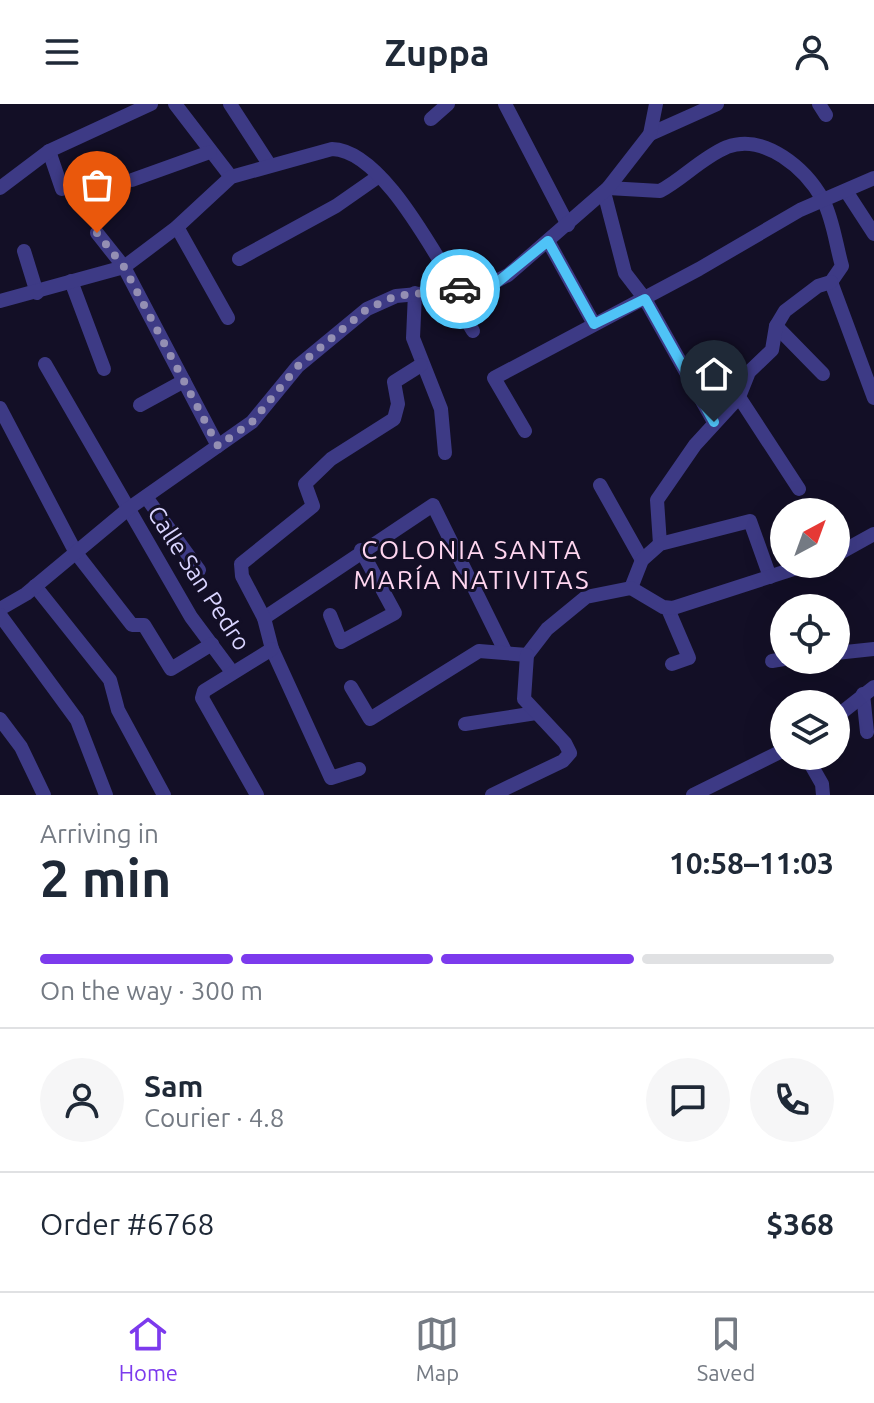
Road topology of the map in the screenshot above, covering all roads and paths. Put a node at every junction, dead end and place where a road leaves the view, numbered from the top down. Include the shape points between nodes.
1 (151, 104) edge
2 (175, 104) edge
3 (230, 104) edge
4 (448, 104) edge
5 (505, 104) edge
6 (656, 104) edge
7 (717, 104) edge
8 (431, 119) dead end
9 (650, 134) junction
10 (49, 151) junction
11 (210, 152) junction
12 (269, 164) junction
13 (379, 176) junction
14 (231, 177) junction
15 (874, 178) edge
16 (132, 180) dead end
17 (0, 188) edge
18 (62, 189) dead end
19 (606, 190) junction
20 (846, 191) junction
21 (823, 201) junction
22 (568, 225) junction
23 (177, 227) junction
24 (97, 233) dead end
25 (874, 234) edge
26 (548, 241) junction
27 (24, 251) dead end
28 (239, 259) dead end
29 (124, 267) junction
30 (71, 281) junction
31 (831, 282) junction
32 (452, 289) junction
33 (37, 293) junction
34 (415, 293) junction
35 (645, 299) junction
36 (0, 301) edge
37 (228, 318) dead end
38 (594, 324) junction
39 (776, 326) junction
40 (473, 331) dead end
41 (45, 364) dead end
42 (421, 365) junction
43 (104, 369) dead end
44 (823, 374) dead end
45 (184, 381) junction
46 (739, 397) junction
47 (874, 398) edge
48 (140, 405) dead end
49 (0, 408) edge
50 (714, 422) junction
51 (525, 431) dead end
52 (218, 446) junction
53 (445, 453) dead end
54 (600, 485) dead end
55 (799, 489) dead end
56 (146, 497) junction
57 (128, 509) junction
58 (874, 534) edge
59 (660, 544) junction
60 (850, 547) edge
61 (361, 550) junction
62 (76, 553) junction
63 (642, 560) junction
64 (199, 570) dead end
65 (770, 577) joint
66 (35, 586) junction
67 (631, 588) junction
68 (1, 608) edge
69 (668, 609) junction
70 (330, 615) dead end
71 (264, 618) junction
72 (212, 644) junction
73 (272, 649) junction
74 (874, 649) edge
75 (505, 651) junction
76 (850, 652) edge
77 (527, 655) junction
78 (672, 664) dead end
79 (232, 672) junction
80 (351, 687) dead end
81 (869, 691) edge
82 (850, 706) edge
83 (536, 713) junction
84 (0, 719) edge
85 (465, 724) dead end
86 (867, 732) dead end
87 (770, 757) edge
88 (359, 769) dead end
89 (814, 770) edge
90 (44, 795) edge
91 (106, 795) edge
92 (164, 795) edge
93 (257, 795) edge
94 (492, 795) edge
95 (693, 795) edge
96 (823, 795) edge

1 - 10 street
2 - 11 street
3 - 12 street
4 - 8 street
5 - 22 street
6 - 9 street
7 - 9 street
9 - 19 street
10 - 17 street
10 - 18 street
11 - 14 street
11 - 16 street
12 - 13 street via 346,149
12 - 14 street
13 - 28 street
13 - 32 street
14 - 23 street
15 - 20 street
19 - 21 street via 660,191 696,164 743,144 783,156
19 - 22 street
19 - 35 street via 625,273
20 - 21 street
20 - 25 street
21 - 31 street via 842,266
21 - 35 street
22 - 26 street
23 - 29 street
23 - 37 street
24 - 29 street
26 - 32 street via 494,285
26 - 38 street
27 - 33 street
29 - 30 street
29 - 45 street
30 - 33 street
30 - 43 street
31 - 39 street via 785,311
31 - 47 street
32 - 34 street
32 - 40 street
33 - 36 street
34 - 42 street via 413,338
34 - 52 street via 367,309 298,366 252,422
35 - 38 street
35 - 50 street
38 - 51 street via 494,378
39 - 44 street
39 - 46 street via 772,350 749,372
41 - 57 street, Calle San Pedro
42 - 53 street via 441,409
42 - 71 street via 394,382 394,419 331,459 305,484 313,506 241,564
45 - 48 street
45 - 52 street
46 - 50 street
46 - 55 street
49 - 62 street
50 - 59 street via 657,500
52 - 56 street
54 - 63 street
56 - 57 street
56 - 64 street
57 - 62 street
57 - 72 street, Calle San Pedro
58 - 60 street
59 - 63 street
59 - 65 street via 750,521
61 - 70 street via 395,613 341,642
61 - 71 street
61 - 75 street via 433,505
62 - 66 street
62 - 72 street via 132,625 144,625 171,669
63 - 67 street
65 - 69 street
66 - 68 street
66 - 92 street via 110,680 118,710
67 - 69 street
67 - 77 street via 586,597 547,629
68 - 91 street via 77,720
69 - 78 street via 689,658
71 - 73 street
72 - 79 street, Calle San Pedro
73 - 79 street
73 - 88 street via 331,778
74 - 76 street
75 - 77 street
75 - 80 street via 479,651 370,719
77 - 83 street via 524,699
79 - 93 street via 202,698
81 - 82 street
81 - 86 street
83 - 85 street
83 - 94 street via 570,753
84 - 90 street via 21,747
87 - 95 street
89 - 96 street

